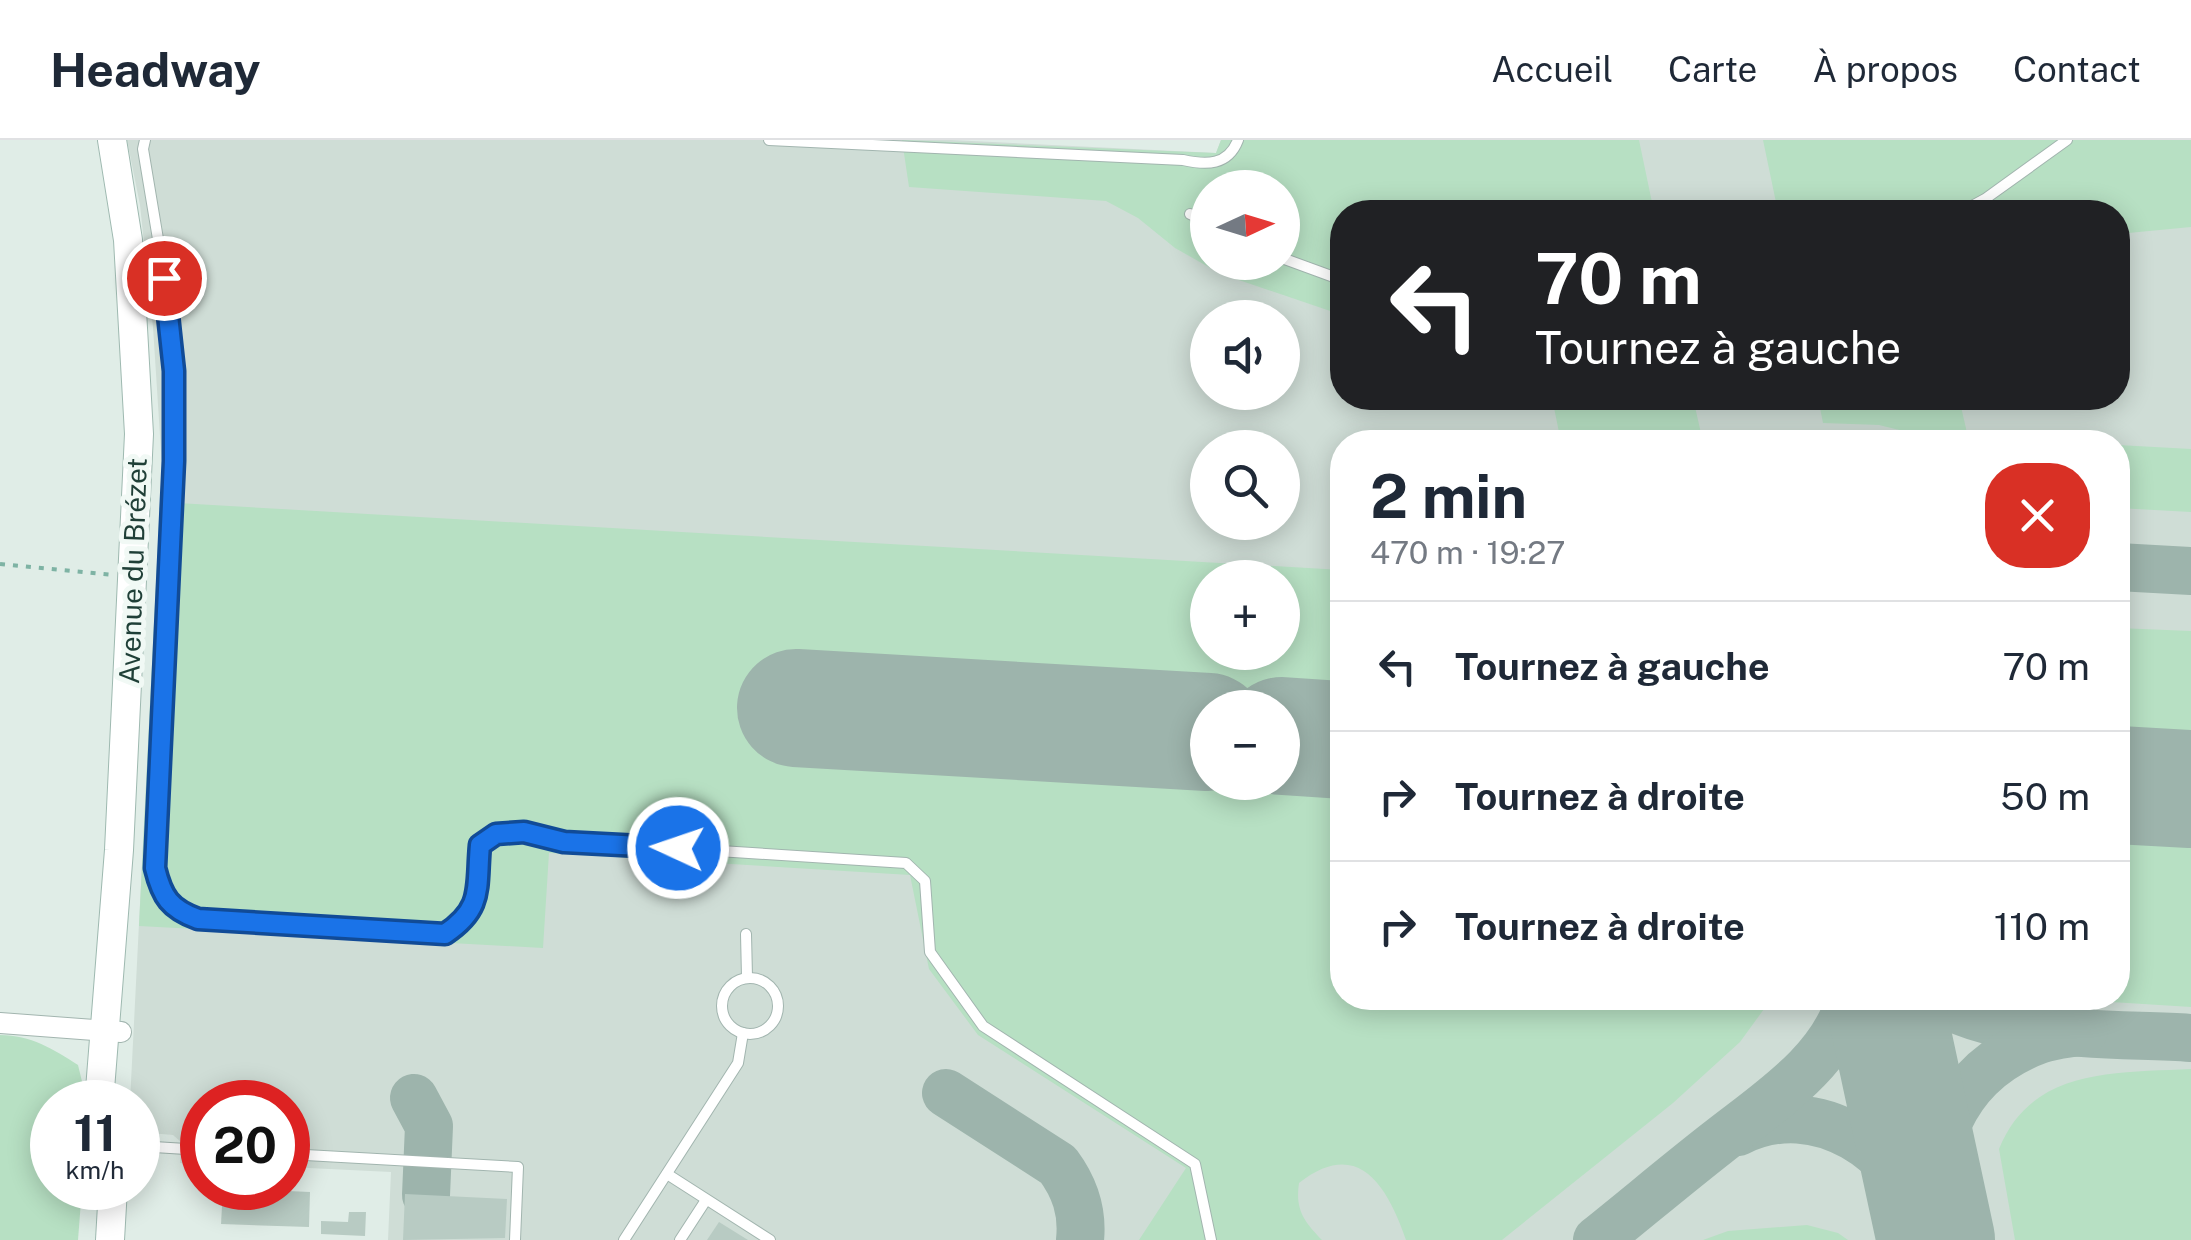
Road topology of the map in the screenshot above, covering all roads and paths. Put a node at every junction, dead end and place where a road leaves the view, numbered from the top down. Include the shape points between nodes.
1 (97, 140) edge
2 (112, 140) edge
3 (145, 140) edge
4 (768, 140) edge
5 (1238, 140) edge
6 (2066, 140) edge
7 (1983, 200) edge
8 (1300, 265) edge
9 (1330, 276) edge
10 (130, 291) junction
11 (0, 564) edge
12 (132, 578) junction
13 (746, 934) dead end
14 (747, 977) junction
15 (0, 1023) edge
16 (112, 1032) junction
17 (742, 1033) junction
18 (103, 1080) edge
19 (116, 1080) edge
20 (310, 1155) edge
21 (667, 1174) junction
22 (706, 1200) junction
23 (94, 1210) edge
24 (112, 1210) edge
25 (92, 1240) edge
26 (110, 1240) edge
27 (515, 1240) edge
28 (624, 1240) edge
29 (680, 1240) edge
30 (770, 1240) edge
31 (1212, 1240) edge

1 - 10 main road, Avenue du Brézet
2 - 10 main road, Avenue du Brézet
3 - 31 lane via 174,371 155,868 169,904 198,919 445,934 474,907 480,845 496,834 524,832 564,842 906,863 925,881 930,952 983,1026 1195,1164
4 - 5 lane via 1208,165 1228,156
6 - 7 lane
8 - 9 lane
10 - 12 main road, Avenue du Brézet via 138,434
11 - 12 path
12 - 16 main road, Avenue du Brézet
13 - 14 lane
14 - 17 lane via 730,985 722,1001 724,1019
14 - 17 lane via 766,982 778,1006 765,1030
15 - 16 street
16 - 18 main road, Avenue du Brézet
16 - 19 main road, Avenue du Brézet
17 - 21 lane via 738,1063
20 - 27 lane via 518,1166
21 - 22 lane
21 - 28 lane
22 - 29 lane
22 - 30 lane
23 - 25 main road
24 - 26 main road

